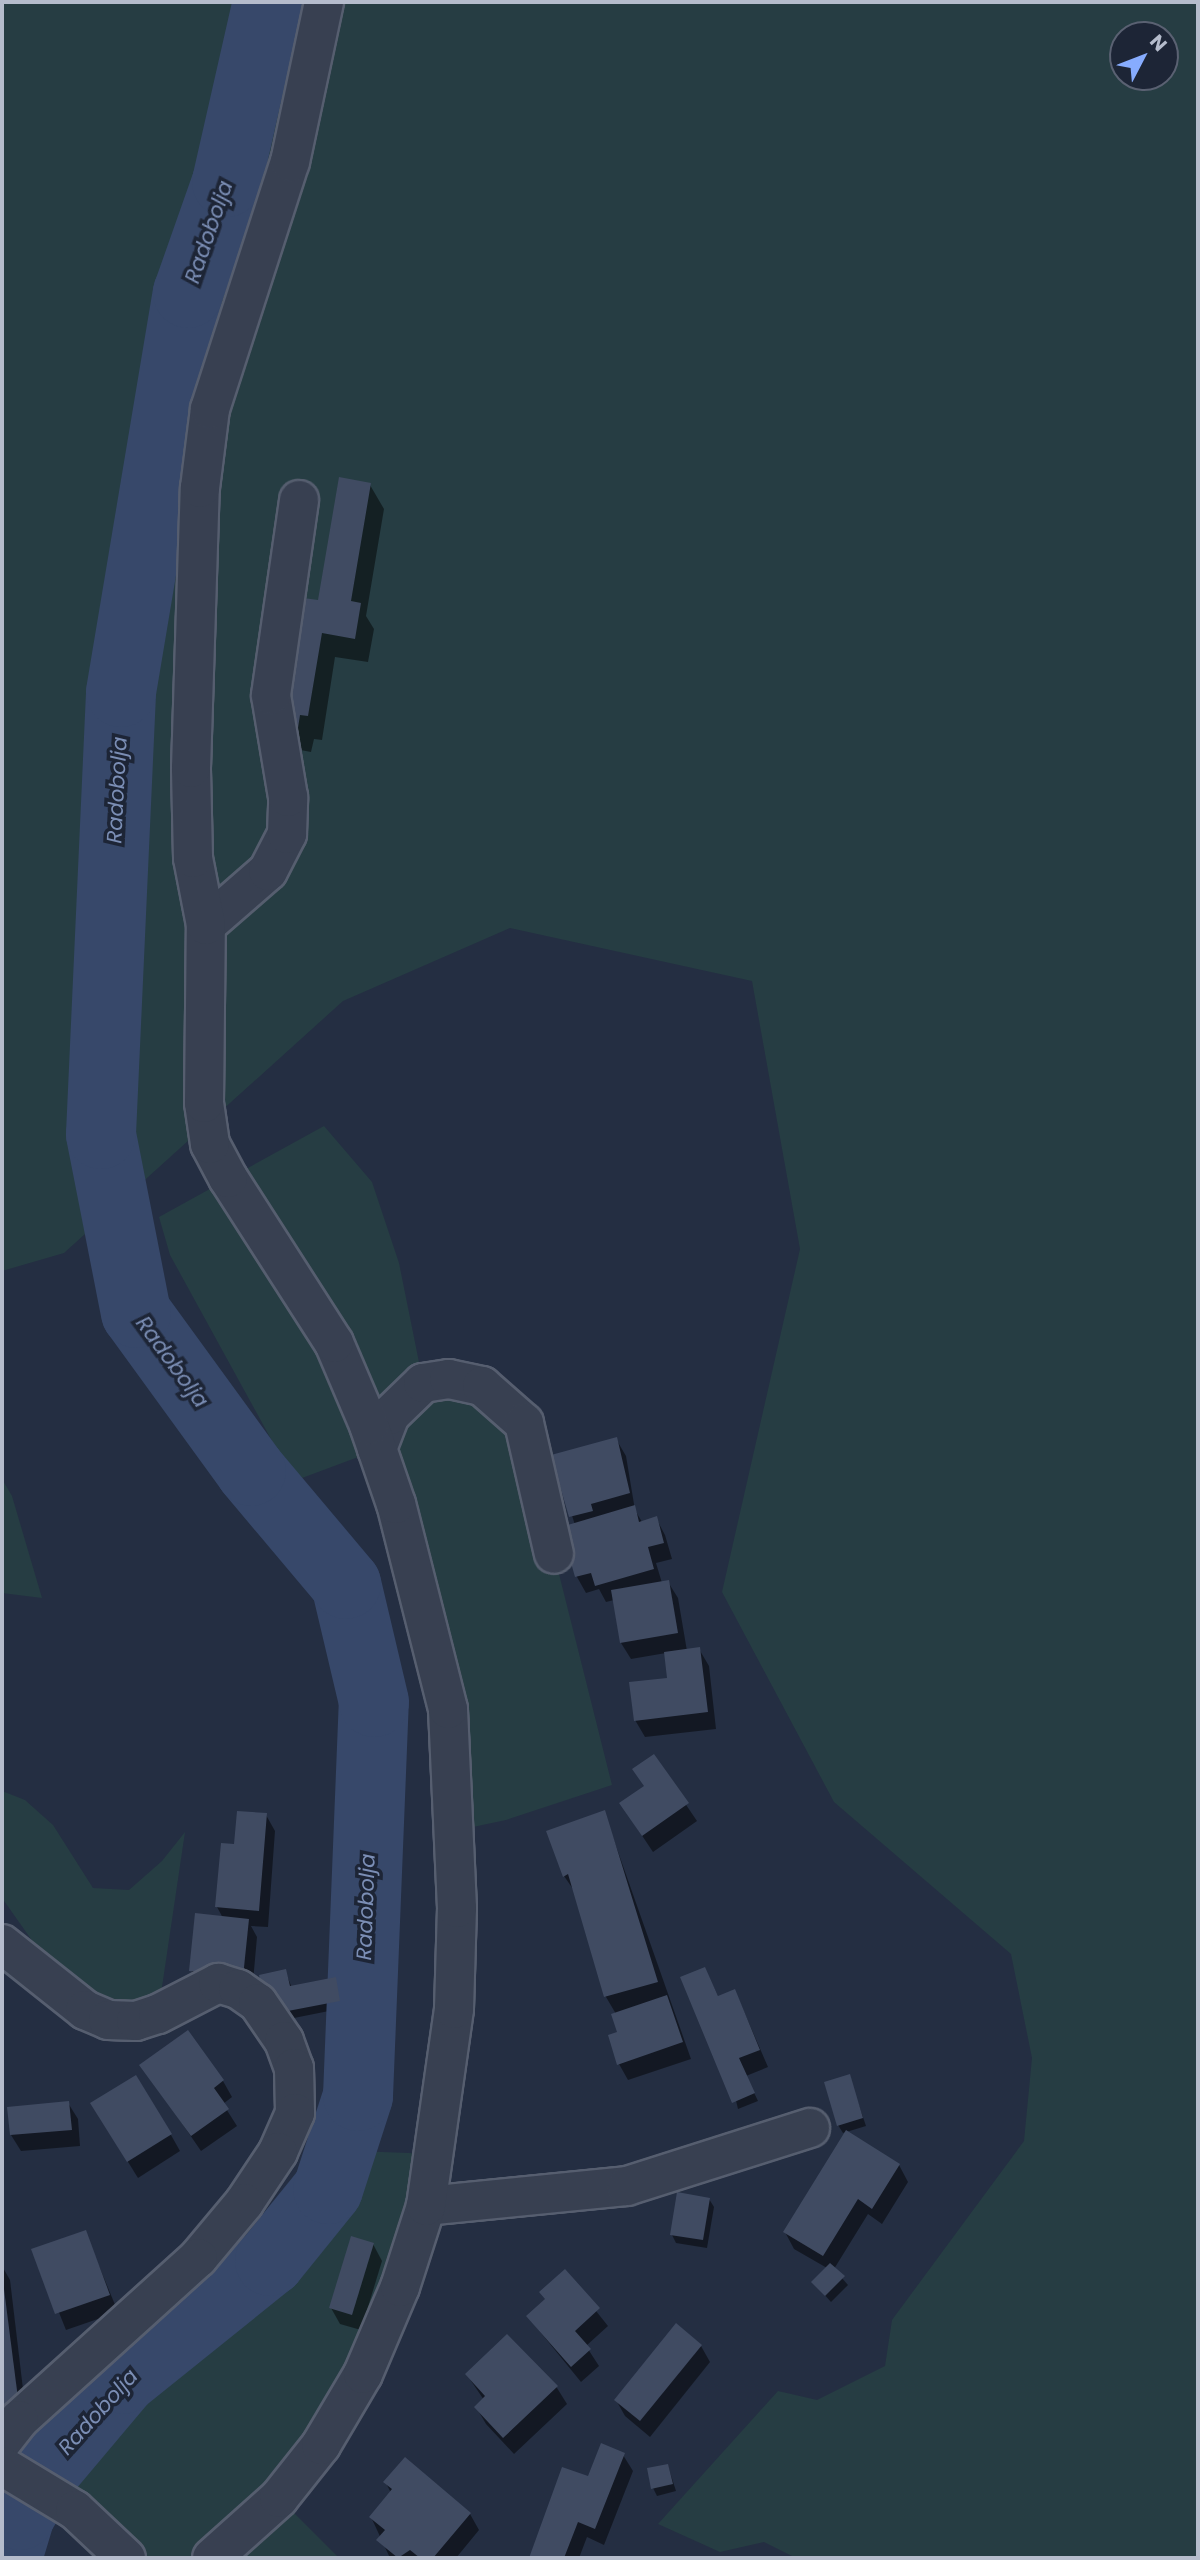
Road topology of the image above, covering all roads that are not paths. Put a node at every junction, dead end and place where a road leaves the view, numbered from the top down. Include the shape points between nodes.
1 (324, 2) edge
2 (299, 500) dead end
3 (206, 925) junction
4 (377, 1449) junction
5 (554, 1554) dead end
6 (2, 1944) edge
7 (810, 2128) dead end
8 (426, 2206) junction
9 (6, 2461) edge
10 (126, 2558) edge
11 (212, 2558) edge

1 - 3 street via 290,162 210,409 206,435 200,488 191,768 193,858
2 - 3 street via 271,695 288,797 286,834 268,871
3 - 4 street via 204,1102 210,1144 334,1343
4 - 5 street via 390,1415 423,1383 449,1379 482,1386 524,1423
4 - 8 street via 448,1709 454,1799 454,2009
6 - 9 street via 85,2010 108,2020 136,2021 158,2014 218,1983 238,1989 258,2003 284,2040 294,2068 295,2113 278,2152 244,2203 198,2258 19,2420
7 - 8 street via 627,2186
8 - 11 street via 400,2287 363,2374 321,2445 279,2498
9 - 10 street via 75,2510

